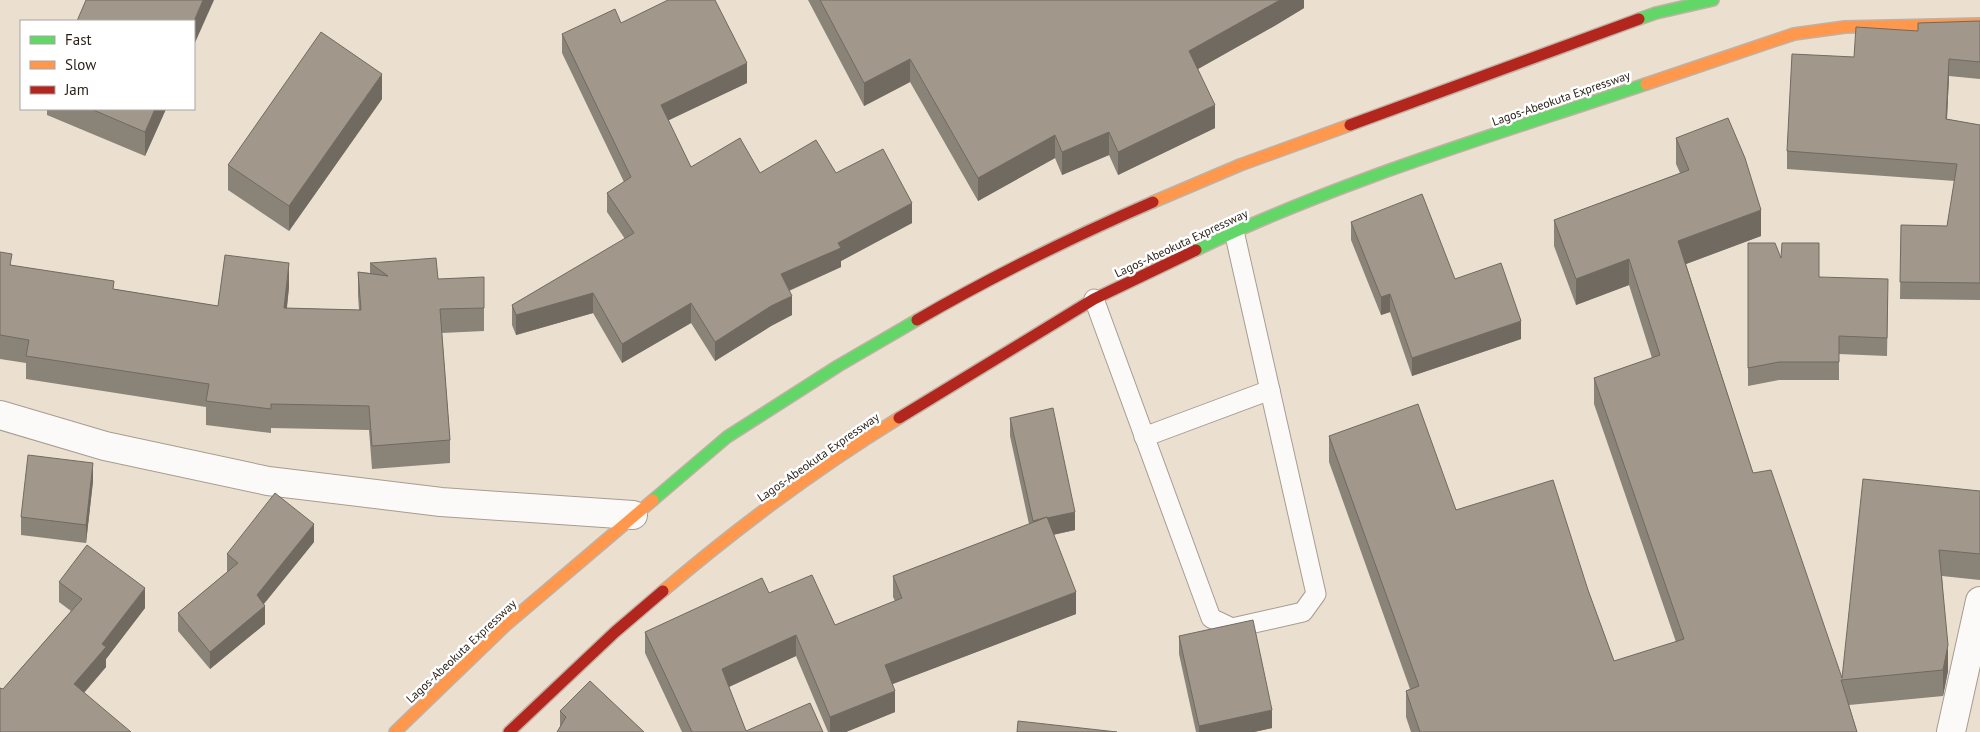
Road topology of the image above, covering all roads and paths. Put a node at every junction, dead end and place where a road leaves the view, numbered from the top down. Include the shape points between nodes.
1 (1713, 0) edge
2 (1980, 24) edge
3 (1234, 232) junction
4 (1094, 299) junction
5 (1270, 390) junction
6 (0, 415) edge
7 (1144, 437) junction
8 (633, 515) junction
9 (1980, 601) edge
10 (395, 732) edge
11 (509, 732) edge
12 (1951, 732) edge

1 - 8 highway, Lagos-Abeokuta Expressway via 1656,13 1403,104 1240,165 1100,225 958,296 838,366 727,437
2 - 3 highway, Lagos-Abeokuta Expressway via 1845,27 1794,34 1332,190
3 - 4 highway, Lagos-Abeokuta Expressway
3 - 5 lane
4 - 7 lane
4 - 11 highway, Lagos-Abeokuta Expressway via 852,448 723,540 614,632
5 - 7 lane
5 - 7 lane via 1316,594 1303,612 1232,628 1211,618
6 - 8 street via 105,446 268,481 441,502
8 - 10 highway, Lagos-Abeokuta Expressway via 506,625
9 - 12 street

